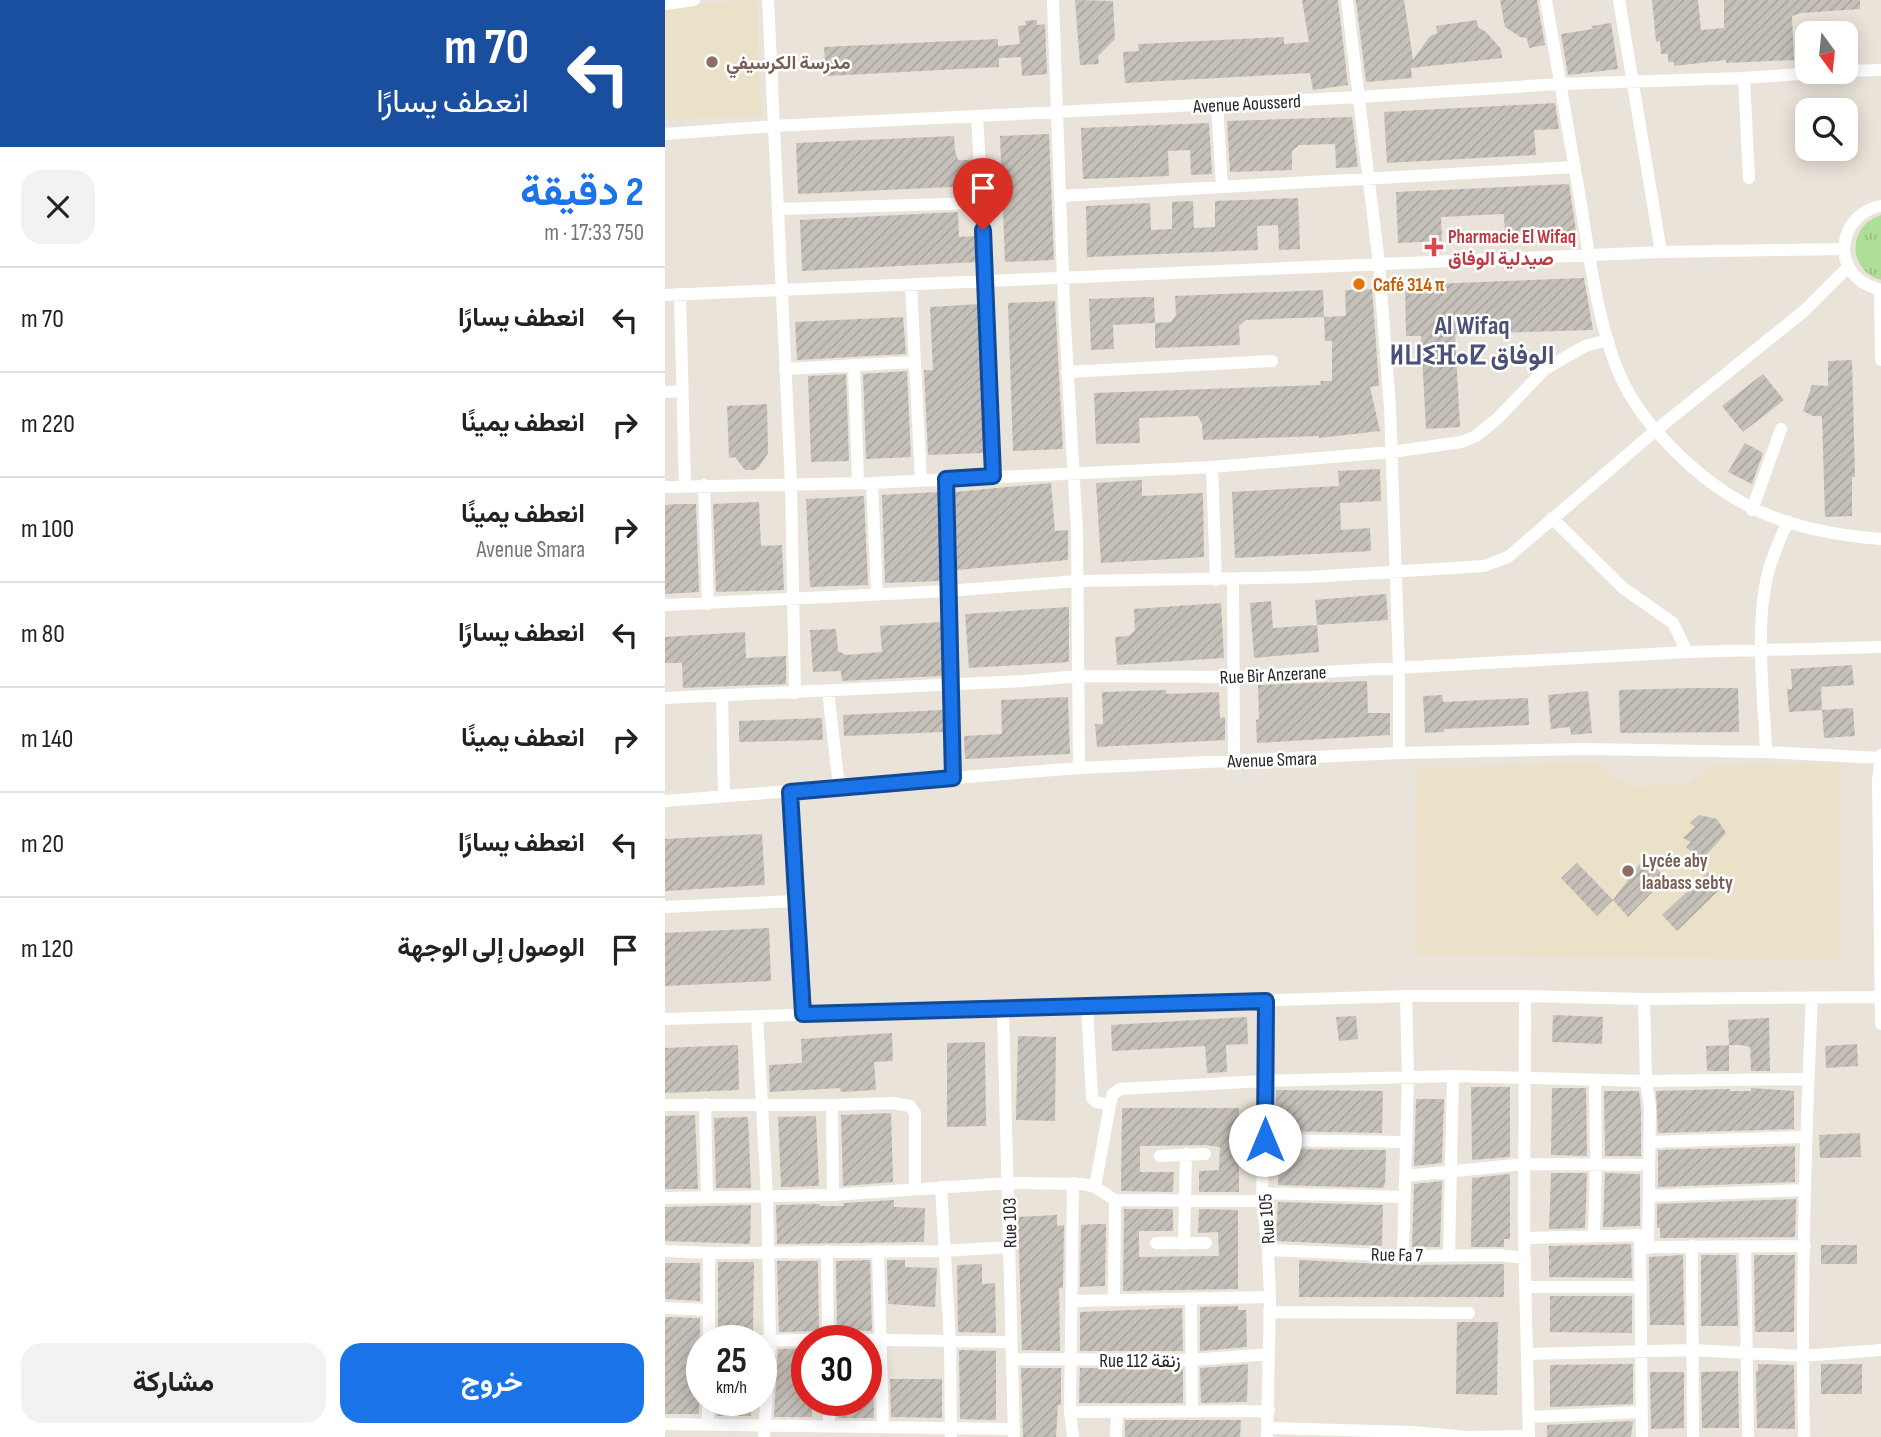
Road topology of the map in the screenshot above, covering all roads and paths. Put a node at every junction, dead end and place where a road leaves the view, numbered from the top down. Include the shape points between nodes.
1 (694, 0) edge
2 (768, 0) edge
3 (1053, 0) edge
4 (1347, 0) edge
5 (1546, 0) edge
6 (1619, 0) edge
7 (665, 4) edge
8 (1881, 70) edge
9 (1859, 71) edge
10 (1795, 74) edge
11 (1744, 78) junction
12 (1634, 80) junction
13 (1560, 84) junction
14 (1360, 97) junction
15 (1217, 104) junction
16 (1058, 113) junction
17 (977, 117) junction
18 (774, 127) junction
19 (665, 134) edge
20 (1575, 167) junction
21 (1749, 178) dead end
22 (1368, 179) junction
23 (1222, 187) junction
24 (1062, 196) junction
25 (982, 203) junction
26 (1881, 206) edge
27 (778, 209) junction
28 (1844, 249) junction
29 (1661, 252) junction
30 (1590, 257) junction
31 (1379, 264) junction
32 (1848, 267) junction
33 (1064, 279) junction
34 (987, 282) junction
35 (911, 285) junction
36 (782, 289) junction
37 (1880, 290) edge
38 (680, 294) junction
39 (665, 295) edge
40 (1608, 340) junction
41 (1881, 360) edge
42 (1272, 361) dead end
43 (914, 362) junction
44 (853, 366) junction
45 (785, 369) junction
46 (1067, 372) junction
47 (681, 391) junction
48 (665, 392) edge
49 (1781, 429) dead end
50 (1655, 431) junction
51 (1392, 452) junction
52 (1212, 467) junction
53 (1074, 472) junction
54 (993, 476) junction
55 (946, 479) junction
56 (921, 480) junction
57 (858, 482) junction
58 (872, 482) junction
59 (791, 484) junction
60 (705, 485) junction
61 (685, 486) junction
62 (665, 487) edge
63 (1752, 510) junction
64 (1552, 518) junction
65 (1788, 521) junction
66 (1881, 538) edge
67 (1395, 573) junction
68 (1233, 579) junction
69 (1216, 580) junction
70 (1077, 581) junction
71 (947, 591) junction
72 (877, 593) junction
73 (794, 599) junction
74 (708, 604) junction
75 (665, 605) edge
76 (1881, 647) edge
77 (1762, 650) junction
78 (1687, 652) junction
79 (1399, 668) junction
80 (1078, 676) junction
81 (1233, 677) junction
82 (949, 685) junction
83 (828, 691) junction
84 (795, 692) junction
85 (722, 695) junction
86 (665, 698) edge
87 (1766, 752) junction
88 (1399, 753) junction
89 (1881, 757) edge
90 (1234, 759) junction
91 (1079, 768) junction
92 (953, 778) junction
93 (839, 787) junction
94 (790, 792) junction
95 (724, 796) junction
96 (665, 801) edge
97 (796, 901) junction
98 (665, 907) edge
99 (1406, 996) junction
100 (1525, 996) junction
101 (1812, 998) junction
102 (1881, 998) edge
103 (1644, 999) junction
104 (1266, 1001) junction
105 (1087, 1006) junction
106 (1003, 1009) junction
107 (803, 1014) junction
108 (757, 1016) junction
109 (665, 1019) edge
110 (1881, 1024) edge
111 (1453, 1076) junction
112 (1408, 1077) junction
113 (1527, 1078) junction
114 (1808, 1079) junction
115 (1595, 1080) junction
116 (1264, 1081) junction
117 (1646, 1081) junction
118 (705, 1104) junction
119 (665, 1105) edge
120 (832, 1105) junction
121 (1109, 1105) junction
122 (762, 1106) junction
123 (1805, 1138) junction
124 (1265, 1140) junction
125 (1407, 1142) junction
126 (1649, 1142) junction
127 (1186, 1154) junction
128 (1205, 1154) dead end
129 (1160, 1156) dead end
130 (1525, 1164) junction
131 (1596, 1165) junction
132 (1649, 1165) junction
133 (1450, 1173) junction
134 (1405, 1176) junction
135 (1009, 1183) junction
136 (1073, 1183) junction
137 (1095, 1186) junction
138 (941, 1187) junction
139 (915, 1189) junction
140 (1805, 1190) junction
141 (767, 1195) junction
142 (833, 1195) junction
143 (1649, 1196) junction
144 (707, 1197) junction
145 (1262, 1197) junction
146 (1405, 1197) junction
147 (665, 1198) edge
148 (1115, 1199) junction
149 (1183, 1200) junction
150 (1594, 1236) junction
151 (1524, 1238) junction
152 (1644, 1241) junction
153 (1156, 1243) dead end
154 (1206, 1243) dead end
155 (1184, 1244) junction
156 (1692, 1246) junction
157 (1745, 1246) junction
158 (1805, 1246) junction
159 (1010, 1247) junction
160 (1268, 1250) junction
161 (665, 1251) edge
162 (827, 1251) junction
163 (878, 1251) junction
164 (943, 1251) junction
165 (768, 1252) junction
166 (709, 1253) junction
167 (1448, 1254) junction
168 (1403, 1256) junction
169 (1525, 1258) junction
170 (1526, 1287) junction
171 (1641, 1287) junction
172 (1270, 1297) junction
173 (1114, 1300) junction
174 (1191, 1300) junction
175 (1072, 1301) junction
176 (665, 1308) edge
177 (708, 1310) junction
178 (1269, 1312) junction
179 (1469, 1313) dead end
180 (708, 1325) edge
181 (766, 1325) edge
182 (828, 1325) edge
183 (881, 1325) edge
184 (882, 1340) joint
185 (950, 1342) junction
186 (1011, 1342) junction
187 (1694, 1350) junction
188 (1881, 1350) edge
189 (1640, 1351) junction
190 (1747, 1352) junction
191 (1269, 1354) junction
192 (1527, 1354) junction
193 (1802, 1356) junction
194 (1012, 1359) junction
195 (1070, 1360) junction
196 (1192, 1360) junction
197 (1269, 1411) junction
198 (1070, 1412) junction
199 (1117, 1412) junction
200 (1192, 1412) junction
201 (1640, 1412) junction
202 (708, 1416) edge
203 (829, 1416) edge
204 (1529, 1417) junction
205 (665, 1424) edge
206 (708, 1426) junction
207 (829, 1426) junction
208 (883, 1427) junction
209 (764, 1432) edge
210 (901, 1432) edge
211 (951, 1433) edge
212 (1014, 1433) edge
213 (1267, 1433) edge
214 (1411, 1434) edge
215 (1529, 1436) edge
216 (1073, 1437) edge
217 (1116, 1437) edge
218 (1468, 1437) edge
219 (1641, 1437) edge
220 (1693, 1437) edge
221 (1748, 1437) edge
222 (1804, 1437) edge

1 - 7 street
2 - 18 street
3 - 16 street
4 - 14 street
5 - 13 street
6 - 12 street
8 - 9 street
10 - 11 street, Avenue Aousserd
11 - 12 street, Avenue Aousserd
11 - 21 street
12 - 13 street, Avenue Aousserd
12 - 29 street
13 - 14 street, Avenue Aousserd
13 - 20 street
14 - 15 street, Avenue Aousserd
14 - 22 street
15 - 16 street, Avenue Aousserd
15 - 23 street
16 - 17 street, Avenue Aousserd
16 - 24 street
17 - 18 street, Avenue Aousserd
17 - 25 street
18 - 19 street, Avenue Aousserd
18 - 27 street
20 - 22 street
20 - 30 street
22 - 23 street
22 - 31 street
23 - 24 street
24 - 33 street
25 - 27 street
25 - 34 street
26 - 28 street via 1851,223
27 - 36 street
28 - 29 street
28 - 32 street
29 - 30 street
30 - 31 street
30 - 40 street
31 - 33 street
31 - 51 street
32 - 37 street via 1861,282
32 - 50 street via 1804,311
33 - 34 street
33 - 46 street
34 - 35 street
34 - 54 street
35 - 36 street
35 - 43 street
36 - 38 street
36 - 45 street
37 - 41 street
38 - 39 street
38 - 47 street
40 - 50 street via 1629,396
40 - 51 street via 1585,346 1545,369 1476,436
42 - 46 street
43 - 44 street
43 - 56 street
44 - 45 street
44 - 57 street
45 - 59 street
46 - 53 street
47 - 48 street
47 - 61 street
49 - 63 street
50 - 63 street via 1691,468
50 - 64 street
51 - 52 street
51 - 67 street
52 - 53 street
52 - 69 street
53 - 54 street
53 - 70 street
54 - 55 street
55 - 56 street
55 - 71 street
56 - 58 street
57 - 58 street
57 - 59 street
58 - 72 street
59 - 60 street
59 - 73 street
60 - 61 street
60 - 74 street
61 - 62 street
63 - 65 street
64 - 67 street via 1496,563
64 - 78 street via 1623,588 1673,623
65 - 66 street via 1808,529
65 - 77 street via 1765,583
67 - 68 street
67 - 79 street
68 - 69 street
68 - 81 street
69 - 70 street
70 - 71 street
70 - 80 street
71 - 72 street
71 - 82 street
72 - 73 street
73 - 74 street
73 - 84 street
74 - 75 street
76 - 77 street, Rue Bir Anzerane
77 - 78 street, Rue Bir Anzerane
77 - 87 street
78 - 79 street, Rue Bir Anzerane
79 - 81 street, Rue Bir Anzerane
79 - 88 street
80 - 81 street, Rue Bir Anzerane
80 - 82 street, Rue Bir Anzerane
80 - 91 street
81 - 90 street
82 - 83 street, Rue Bir Anzerane
82 - 92 street
83 - 84 street, Rue Bir Anzerane
83 - 93 street
84 - 85 street, Rue Bir Anzerane
85 - 86 street, Rue Bir Anzerane
85 - 95 street
87 - 88 street, Avenue Smara
87 - 89 street, Avenue Smara
88 - 90 street, Avenue Smara
89 - 102 street
90 - 91 street, Avenue Smara
91 - 92 street, Avenue Smara
92 - 93 street, Avenue Smara
93 - 94 street, Avenue Smara
94 - 95 street, Avenue Smara
94 - 97 street
95 - 96 street, Avenue Smara
97 - 98 street
97 - 107 street
99 - 100 street
99 - 104 street
99 - 112 street
100 - 103 street
100 - 113 street
101 - 102 street
101 - 103 street
101 - 114 street
102 - 110 street
103 - 117 street
104 - 105 street
104 - 116 street, Rue 105
105 - 106 street
105 - 121 street via 1092,1098
106 - 107 street
106 - 135 street, Rue 103
107 - 108 street
108 - 109 street
108 - 122 street
111 - 112 street
111 - 113 street
111 - 133 street
112 - 116 street
112 - 125 street
113 - 115 street
113 - 130 street
114 - 117 street
114 - 123 street
115 - 117 street
115 - 131 street
116 - 121 street via 1120,1089
116 - 124 street, Rue 105
117 - 126 street
118 - 119 street
118 - 122 street
118 - 144 street
120 - 122 street
120 - 139 street via 910,1106 915,1113
120 - 142 street
121 - 137 street
122 - 141 street
123 - 126 street
123 - 140 street
124 - 125 street
124 - 145 street, Rue 105
125 - 134 street
126 - 132 street
127 - 128 street
127 - 129 street
127 - 149 street
130 - 131 street
130 - 133 street
130 - 151 street
131 - 132 street
131 - 150 street
132 - 143 street
133 - 134 street
133 - 167 street
134 - 146 street
135 - 136 street
135 - 138 street
135 - 159 street, Rue 103
136 - 137 street
136 - 175 street
137 - 148 street
138 - 139 street
138 - 164 street
139 - 142 street
140 - 143 street
140 - 158 street
141 - 142 street
141 - 144 street
141 - 165 street
143 - 152 street
144 - 147 street
145 - 146 street
145 - 149 street
145 - 160 street, Rue 105
146 - 168 street
148 - 149 street
148 - 173 street
149 - 155 street
150 - 151 street
150 - 152 street
151 - 169 street
152 - 156 street
152 - 171 street
153 - 155 street
154 - 155 street
156 - 157 street
156 - 187 street
157 - 158 street
157 - 190 street
158 - 193 street
159 - 164 street
159 - 186 street, Rue 103
160 - 168 street, Rue Fa 7
160 - 172 street, Rue 105
161 - 166 street
162 - 163 street
162 - 165 street
162 - 182 street
163 - 164 street
163 - 183 street
164 - 185 street
165 - 166 street
165 - 181 street
166 - 177 street
167 - 168 street, Rue Fa 7
167 - 169 street, Rue Fa 7
169 - 170 street
170 - 171 street
170 - 192 street
171 - 189 street
172 - 174 street
172 - 178 street, Rue 105
173 - 174 street
173 - 175 street
174 - 196 street
175 - 195 street
176 - 177 street
177 - 180 street
178 - 179 street
178 - 191 street, Rue 105
184 - 185 street
184 - 208 street
185 - 186 street
185 - 211 street
186 - 194 street, Rue 103
187 - 189 street
187 - 190 street
187 - 220 street
188 - 193 street
189 - 192 street
189 - 201 street
190 - 193 street
190 - 221 street
191 - 196 street, Rue 112 زنقة
191 - 197 street, Rue 105
192 - 204 street
193 - 222 street
194 - 195 street, Rue 112 زنقة
194 - 212 street, Rue 103
195 - 196 street, Rue 112 زنقة
195 - 198 street
196 - 200 street
197 - 200 street
197 - 213 street, Rue 105
198 - 199 street
198 - 216 street
199 - 200 street
199 - 217 street
201 - 204 street
201 - 219 street
202 - 206 street
203 - 207 street
204 - 215 street
205 - 206 street
206 - 209 street
207 - 208 street
207 - 209 street
208 - 210 street
210 - 211 street
211 - 212 street
213 - 214 street
214 - 218 street
215 - 218 street

